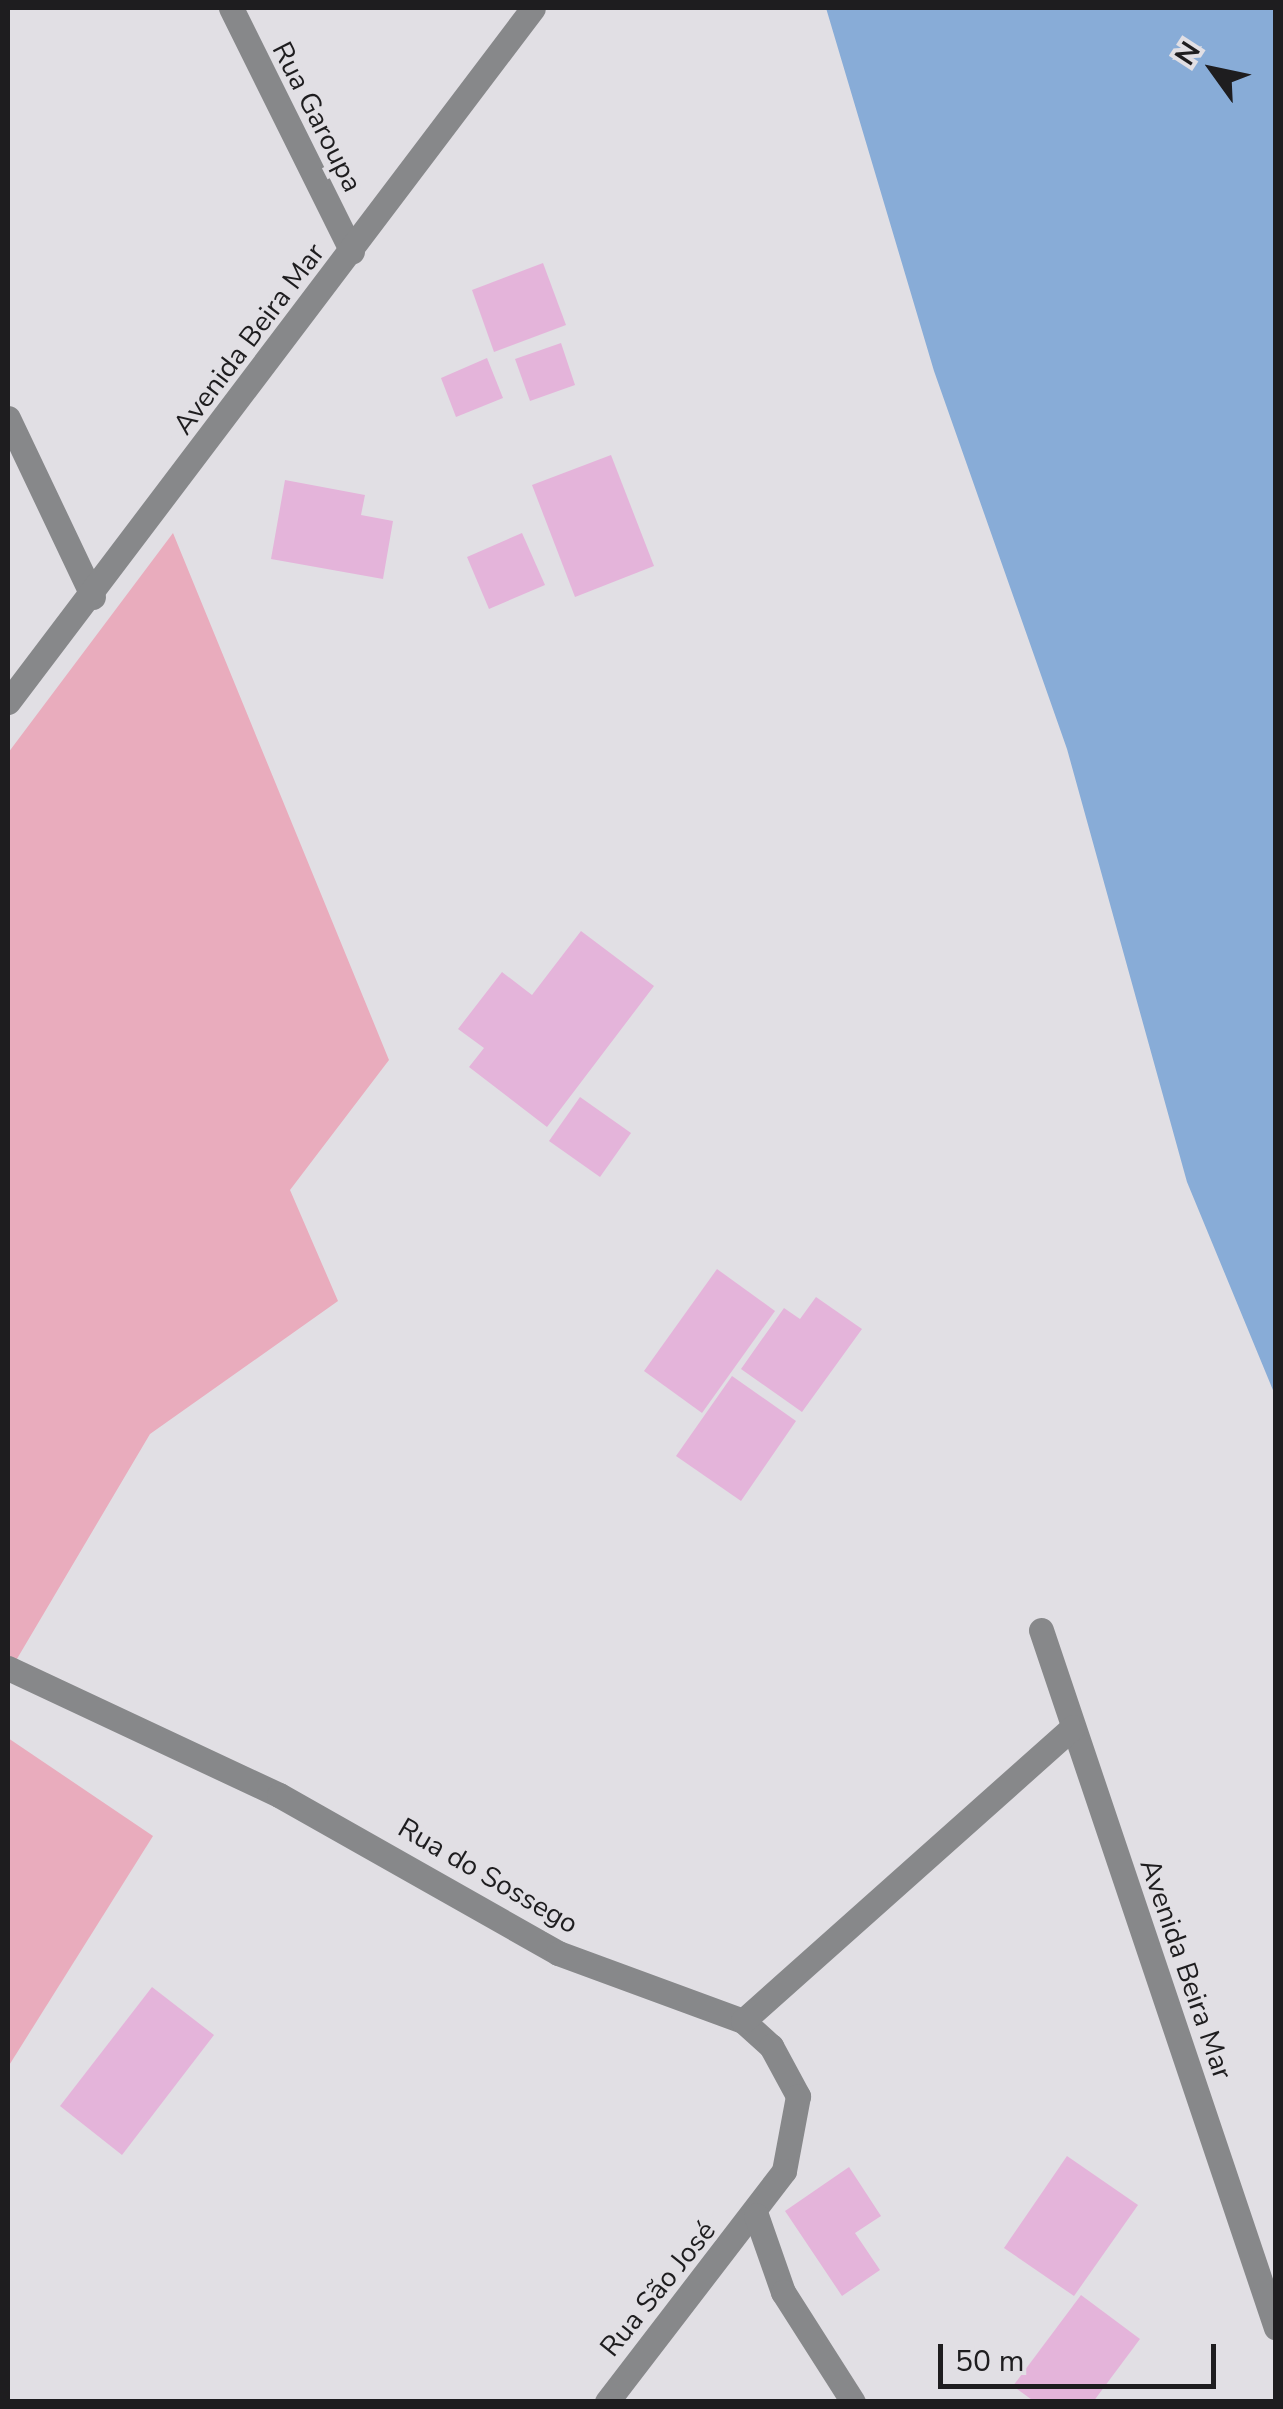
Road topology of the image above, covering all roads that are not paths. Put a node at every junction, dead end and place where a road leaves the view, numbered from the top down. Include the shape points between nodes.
1 (230, 8) edge
2 (533, 8) edge
3 (352, 252) junction
4 (8, 418) edge
5 (92, 597) junction
6 (8, 702) edge
7 (1041, 1630) dead end
8 (8, 1668) edge
9 (1073, 1727) junction
10 (742, 2021) junction
11 (756, 2215) junction
12 (1276, 2328) edge
13 (608, 2402) edge
14 (853, 2402) edge

1 - 3 street, Rua Garoupa
2 - 3 street, Avenida Beira Mar
3 - 5 street, Avenida Beira Mar
4 - 5 street
5 - 6 street, Avenida Beira Mar
7 - 9 street, Avenida Beira Mar
8 - 10 street, Rua do Sossego via 279,1795 558,1952
9 - 10 street via 1009,1775 793,1986
9 - 12 street, Avenida Beira Mar
10 - 11 street, Rua do Sossego via 787,2066 798,2096 792,2152
11 - 13 street, Rua São José
11 - 14 street via 782,2292

